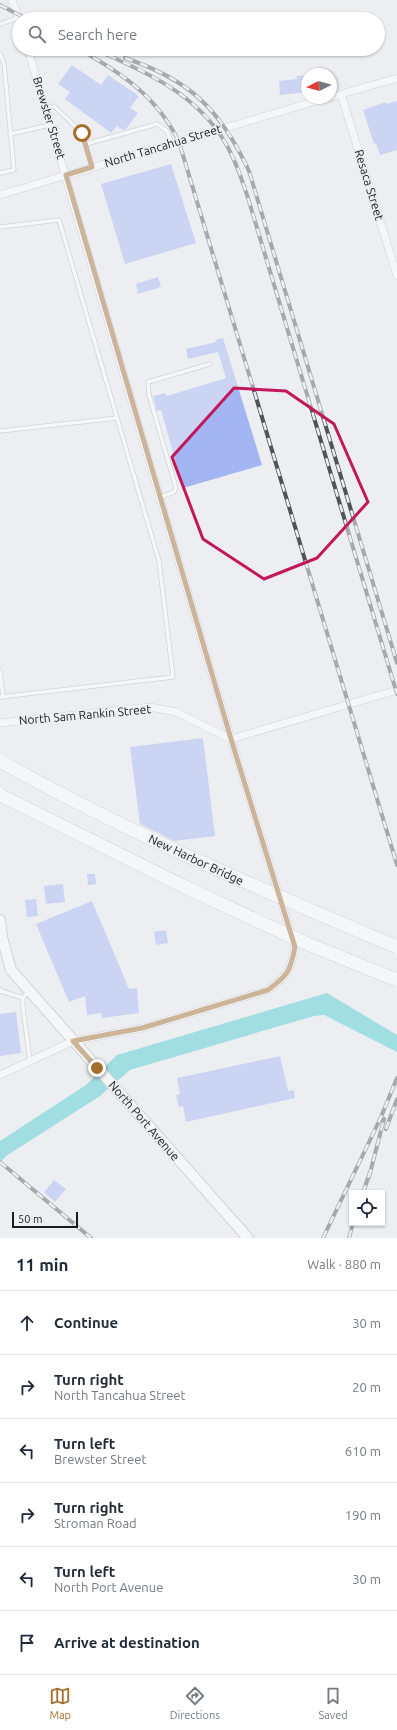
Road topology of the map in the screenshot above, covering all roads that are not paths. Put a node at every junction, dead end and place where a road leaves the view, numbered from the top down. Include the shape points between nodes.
1 (12, 0) edge
2 (16, 12) edge
3 (12, 21) edge
4 (0, 24) edge
5 (0, 54) edge
6 (30, 56) edge
7 (397, 78) edge
8 (341, 94) junction
9 (337, 95) edge
10 (306, 104) edge
11 (46, 108) junction
12 (51, 124) junction
13 (10, 134) junction
14 (86, 144) junction
15 (172, 144) junction
16 (92, 167) junction
17 (0, 173) edge
18 (66, 175) junction
19 (0, 195) edge
20 (0, 227) edge
21 (397, 276) edge
22 (210, 364) dead end
23 (117, 418) junction
24 (0, 431) edge
25 (161, 497) junction
26 (0, 671) edge
27 (397, 690) edge
28 (2, 697) edge
29 (0, 723) edge
30 (231, 739) junction
31 (0, 761) edge
32 (0, 795) edge
33 (0, 922) edge
34 (397, 947) edge
35 (397, 980) edge
36 (0, 989) edge
37 (26, 994) junction
38 (73, 1041) junction
39 (30, 1061) junction
40 (0, 1075) edge
41 (248, 1238) edge

1 - 2 street
3 - 4 lane
5 - 13 lane via 4,64
6 - 11 street, Brewster Street
7 - 8 street
8 - 9 street
8 - 21 street, Resaca Street
10 - 15 street, North Tancahua Street
11 - 12 street, Brewster Street
11 - 14 lane via 54,106 82,133
12 - 13 lane
12 - 18 street, Brewster Street
13 - 17 lane via 14,170
14 - 15 lane via 157,124 167,131
14 - 16 lane
15 - 16 street, North Tancahua Street
16 - 18 street, North Tancahua Street
18 - 19 street, North Tancahua Street
18 - 25 street, Brewster Street
20 - 23 lane via 59,220
22 - 25 lane via 148,382 148,394 176,488 174,492
23 - 24 lane
23 - 28 lane via 159,561 173,677
25 - 30 street, Brewster Street
26 - 28 lane
27 - 30 street
29 - 30 street, North Sam Rankin Street via 150,707 176,712
30 - 38 street, Brewster Street via 295,947 291,965 284,978 268,990 142,1028
31 - 34 highway, New Harbor Bridge, bridge via 132,830 233,877
32 - 35 highway, bridge via 296,939
33 - 37 main road, North Port Avenue via 11,970
36 - 37 lane
37 - 38 main road, North Port Avenue
37 - 39 lane
38 - 39 street
38 - 41 main road, North Port Avenue
39 - 40 street

